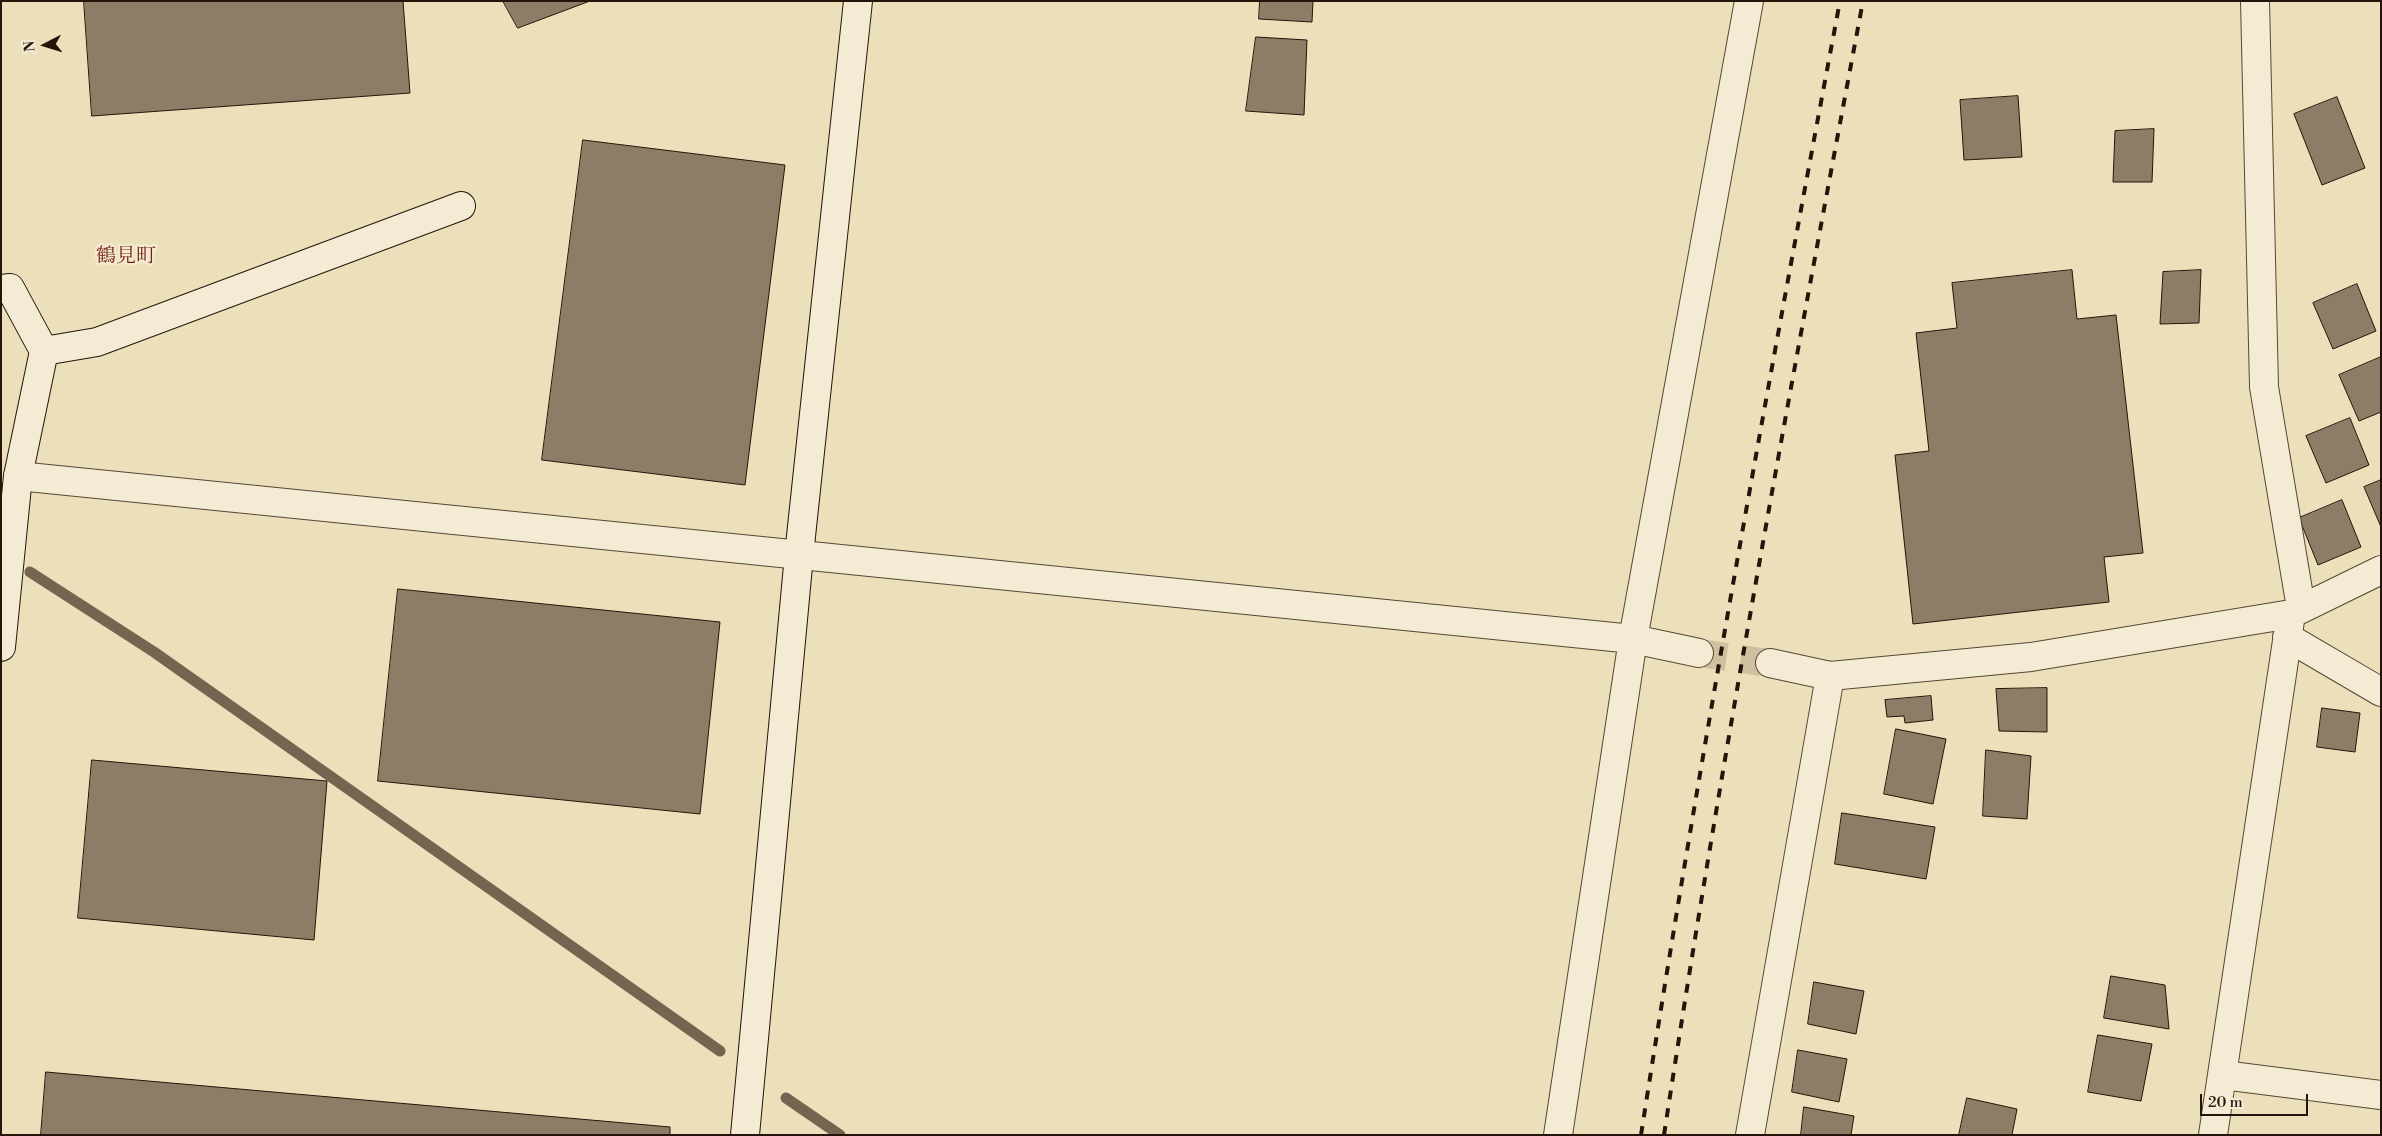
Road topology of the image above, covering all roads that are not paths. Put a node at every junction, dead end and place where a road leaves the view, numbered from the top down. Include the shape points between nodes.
1 (858, 1) edge
2 (1749, 1) edge
3 (2255, 1) edge
4 (461, 206) dead end
5 (1, 289) edge
6 (44, 351) junction
7 (18, 476) junction
8 (799, 555) junction
9 (2381, 570) edge
10 (2293, 620) junction
11 (1633, 640) junction
12 (1, 647) edge
13 (1699, 653) tunnel mouth
14 (1770, 663) tunnel mouth
15 (1830, 676) junction
16 (2381, 692) edge
17 (2223, 1075) junction
18 (2381, 1094) edge
19 (745, 1135) edge
20 (1558, 1135) edge
21 (1750, 1135) edge
22 (2213, 1135) edge

1 - 8 street
2 - 11 street
3 - 10 street via 2264,387
4 - 6 street via 97,342
5 - 6 street via 10,288
6 - 7 street
7 - 8 street
7 - 12 street
8 - 11 street
8 - 19 street
9 - 10 street
10 - 15 street via 2031,657
10 - 16 street
10 - 17 street
11 - 13 street
11 - 20 street
14 - 15 street
15 - 21 street
17 - 18 street
17 - 22 street

